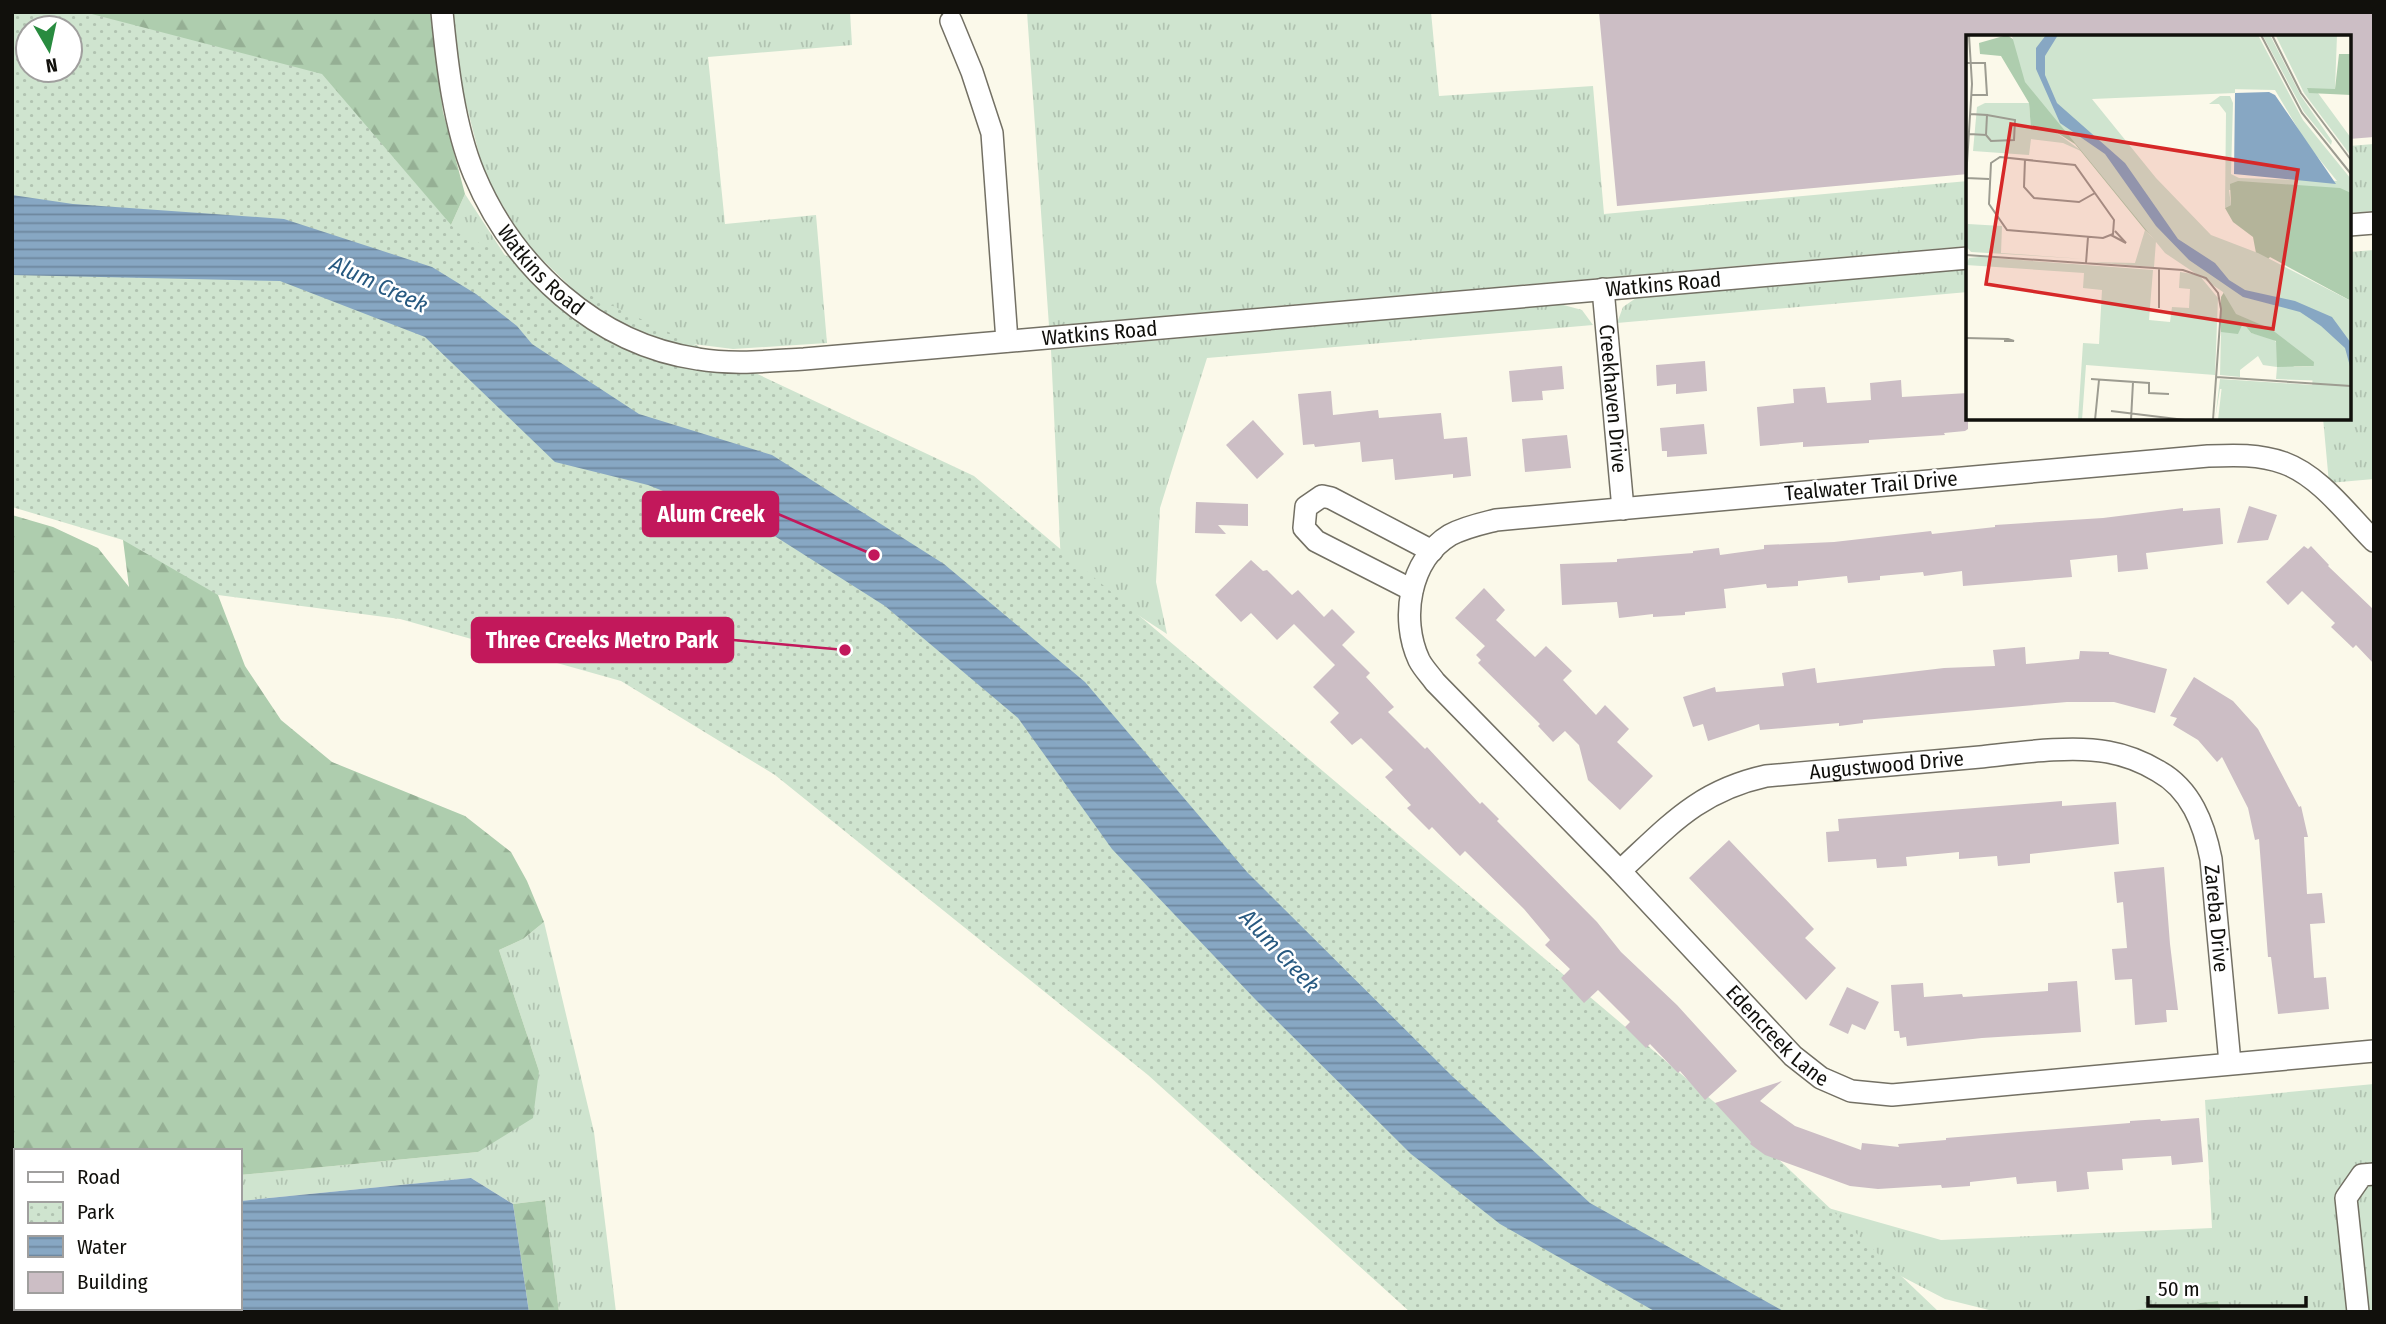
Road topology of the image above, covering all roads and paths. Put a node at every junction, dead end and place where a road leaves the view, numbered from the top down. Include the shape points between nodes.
1 (442, 12) edge
2 (951, 20) dead end
3 (2374, 223) edge
4 (2351, 225) edge
5 (1966, 258) edge
6 (1603, 289) junction
7 (1007, 341) junction
8 (1623, 509) junction
9 (2374, 541) edge
10 (1427, 558) junction
11 (1412, 590) junction
12 (2177, 785) joint
13 (1620, 871) junction
14 (2374, 1051) edge
15 (2230, 1063) junction
16 (2374, 1174) edge
17 (2358, 1312) edge

1 - 7 street, Watkins Road via 446,59 463,138 473,173 496,218 540,277 609,330 696,359 744,363
2 - 7 street via 992,133
3 - 4 street
5 - 6 street, Watkins Road
6 - 7 street, Watkins Road
6 - 8 street, Creekhaven Drive
8 - 9 street, Tealwater Trail Drive via 2236,455 2287,464 2326,492
8 - 10 street, Tealwater Trail Drive via 1470,526 1449,536
10 - 11 street, Edencreek Lane
10 - 11 street via 1331,498 1322,496 1306,507 1304,528 1316,541
11 - 13 street, Edencreek Lane via 1412,635 1420,661 1435,682
12 - 13 street, Augustwood Drive via 2141,762 2107,752 2063,750 1766,776 1739,782 1688,809
12 - 15 street, Zareba Drive via 2190,799 2206,832
13 - 15 street, Edencreek Lane via 1793,1056 1821,1078 1851,1091 1892,1095
14 - 15 street, Edencreek Lane
16 - 17 street via 2362,1175 2346,1198

